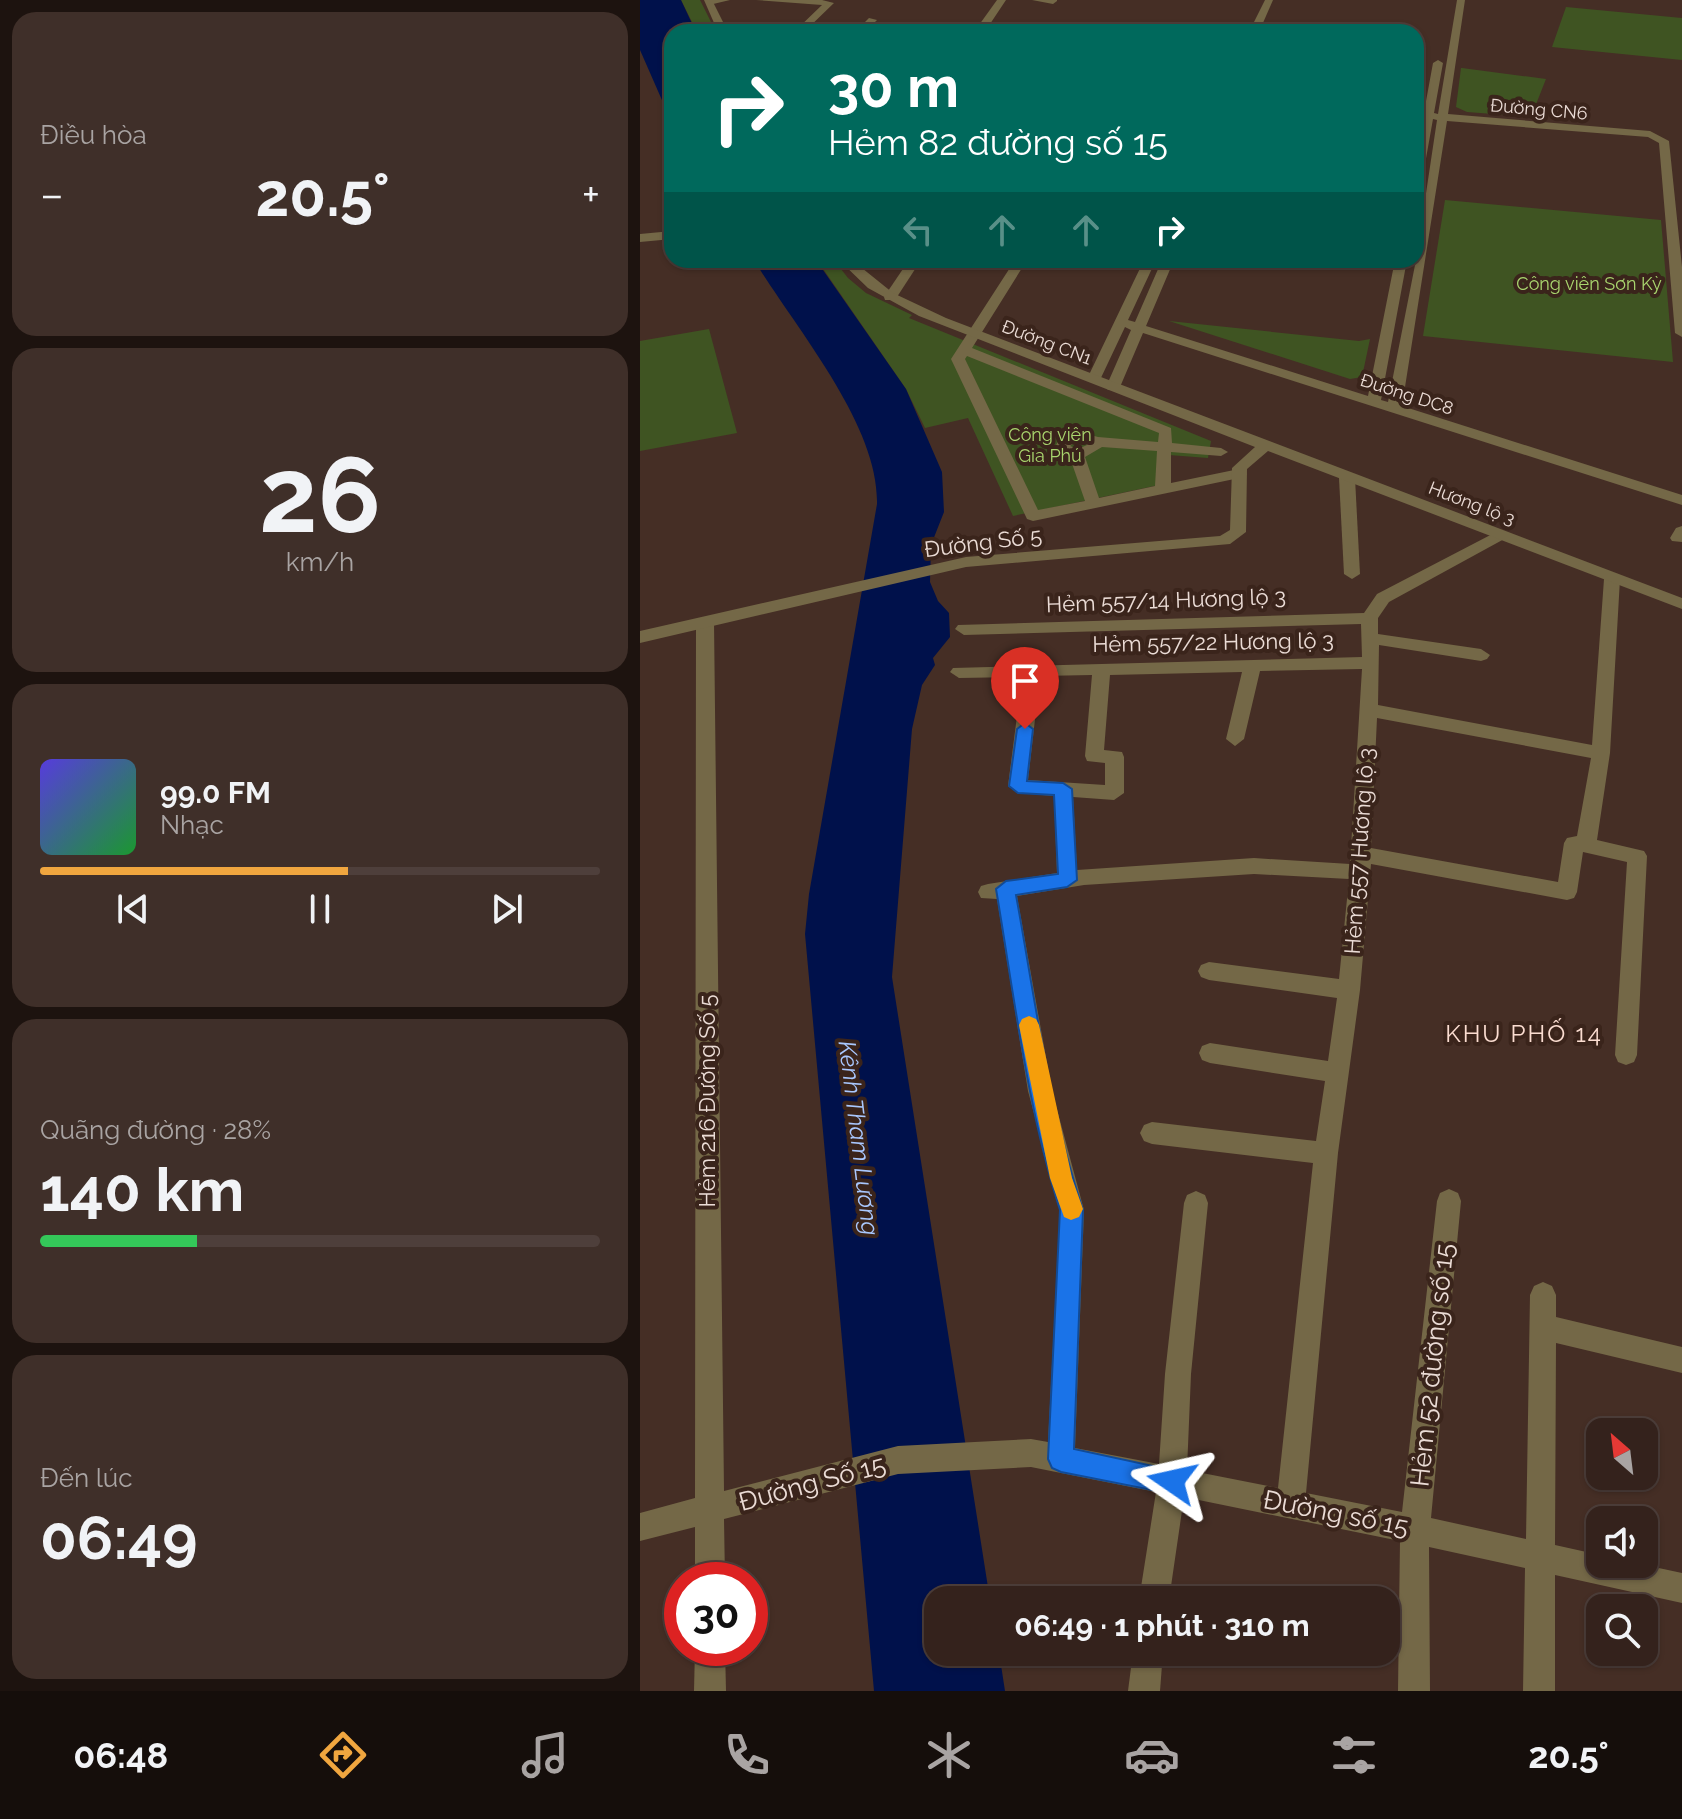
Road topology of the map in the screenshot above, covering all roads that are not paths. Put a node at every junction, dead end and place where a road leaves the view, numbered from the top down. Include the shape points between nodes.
1 (726, 0) edge
2 (760, 0) edge
3 (1002, 0) edge
4 (1036, 0) edge
5 (1269, 0) edge
6 (1281, 0) edge
7 (1450, 0) edge
8 (1461, 0) edge
9 (708, 1) edge
10 (1053, 1) edge
11 (872, 20) dead end
12 (1452, 23) junction
13 (719, 24) edge
14 (808, 24) edge
15 (868, 24) edge
16 (985, 24) edge
17 (1258, 24) edge
18 (1270, 24) edge
19 (1443, 37) dead end
20 (1440, 51) dead end
21 (1424, 109) edge
22 (1424, 116) edge
23 (1443, 117) junction
24 (1676, 217) edge
25 (664, 236) edge
26 (1424, 237) edge
27 (640, 238) edge
28 (853, 268) edge
29 (910, 268) edge
30 (1016, 268) edge
31 (1146, 268) edge
32 (1165, 268) edge
33 (1399, 268) edge
34 (1419, 268) edge
35 (890, 297) junction
36 (1121, 322) junction
37 (1139, 328) junction
38 (1682, 333) edge
39 (976, 335) junction
40 (962, 349) junction
41 (1094, 379) junction
42 (1113, 387) junction
43 (1089, 400) junction
44 (1374, 402) junction
45 (1394, 409) junction
46 (1245, 438) junction
47 (1090, 441) junction
48 (1265, 446) junction
49 (1166, 448) junction
50 (1221, 452) junction
51 (1240, 470) junction
52 (1347, 478) junction
53 (1163, 488) junction
54 (1682, 500) edge
55 (1093, 503) junction
56 (1500, 535) junction
57 (1352, 574) dead end
58 (1612, 579) junction
59 (1682, 604) edge
60 (705, 622) junction
61 (1369, 628) junction
62 (964, 629) dead end
63 (640, 637) edge
64 (1481, 655) dead end
65 (1371, 663) junction
66 (1252, 666) junction
67 (1102, 668) junction
68 (1032, 671) junction
69 (959, 672) dead end
70 (1368, 710) junction
71 (1235, 739) dead end
72 (1601, 753) junction
73 (1063, 789) junction
74 (1586, 844) junction
75 (1361, 863) junction
76 (1067, 880) junction
77 (1209, 971) dead end
78 (1349, 990) junction
79 (1210, 1053) dead end
80 (1626, 1055) dead end
81 (1337, 1073) junction
82 (1152, 1133) dead end
83 (1326, 1153) junction
84 (1449, 1201) dead end
85 (1196, 1203) dead end
86 (1543, 1295) dead end
87 (1542, 1327) junction
88 (1682, 1360) edge
89 (987, 1456) joint
90 (1061, 1459) junction
91 (1172, 1481) junction
92 (1291, 1504) junction
93 (709, 1510) junction
94 (640, 1527) edge
95 (1415, 1529) junction
96 (1539, 1556) junction
97 (710, 1562) edge
98 (1156, 1586) edge
99 (1682, 1588) edge
100 (710, 1666) edge
101 (1147, 1666) edge
102 (710, 1691) edge
103 (1144, 1691) edge
104 (1414, 1691) edge
105 (1539, 1691) edge

1 - 9 street
2 - 14 street via 830,3
3 - 16 street
4 - 10 street
5 - 17 street
6 - 18 street
7 - 12 street
8 - 12 street
9 - 13 street
11 - 15 street
12 - 19 street
12 - 23 street
20 - 21 street
22 - 23 street, Đường CN6
23 - 24 street, Đường CN6 via 1660,137
23 - 26 street
24 - 38 street
25 - 27 street
28 - 35 street, Đường CN1
29 - 35 street
30 - 39 street
31 - 36 street
32 - 37 street
33 - 44 street
34 - 45 street
35 - 39 street, Đường CN1
36 - 37 street, Đường DC8
36 - 41 street
37 - 42 street
37 - 44 street, Đường DC8
39 - 40 street
39 - 41 street, Đường CN1
40 - 43 street
40 - 55 street via 959,365 1033,516
41 - 42 street, Đường CN1
42 - 46 street, Đường CN1
43 - 47 street
43 - 49 street via 1166,431
44 - 45 street, Đường DC8
45 - 54 street, Đường DC8
46 - 48 street, Hương lộ 3
46 - 50 street
47 - 49 street
47 - 55 street via 1067,437 1061,444 1076,454
48 - 51 street
48 - 52 street, Hương lộ 3
49 - 50 street
49 - 53 street
50 - 51 street
51 - 53 street
51 - 60 street, Đường Số 5 via 1238,532 1224,541 966,562
52 - 56 street, Hương lộ 3
52 - 57 street
53 - 55 street
56 - 58 street, Hương lộ 3
56 - 61 street via 1383,598
58 - 59 street, Hương lộ 3
58 - 72 street
60 - 63 street, Đường Số 5
60 - 93 street, Hẻm 216 Đường Số 5
61 - 62 street, Hẻm 557/14 Hương lộ 3
61 - 64 street, Hẻm 557/14 Hương lộ 3
61 - 65 street, Hẻm 557 Hương lộ 3
65 - 66 street, Hẻm 557/22 Hương lộ 3
65 - 70 street, Hẻm 557 Hương lộ 3
66 - 67 street, Hẻm 557/22 Hương lộ 3
66 - 71 street
67 - 68 street, Hẻm 557/22 Hương lộ 3
67 - 73 street via 1094,756 1115,757 1114,793
68 - 69 street, Hẻm 557/22 Hương lộ 3
68 - 73 street via 1018,786
70 - 72 street
70 - 75 street, Hẻm 557 Hương lộ 3
72 - 74 street
73 - 76 street
74 - 75 street via 1574,843 1567,892
74 - 80 street via 1637,856
75 - 76 street
75 - 78 street, Hẻm 557 Hương lộ 3
76 - 90 street via 997,890 1072,1210
77 - 78 street
78 - 81 street, Hẻm 557 Hương lộ 3
79 - 81 street
81 - 83 street, Hẻm 557 Hương lộ 3
82 - 83 street
83 - 92 street, Hẻm 557 Hương lộ 3
84 - 95 street, Hẻm 52 đường số 15
85 - 91 street
86 - 87 street
87 - 88 street
87 - 96 street
89 - 90 street, Đường số 15 via 1031,1453
89 - 93 street, Đường Số 15 via 898,1460
90 - 91 street, Đường số 15
91 - 92 street, Đường số 15
91 - 98 street
92 - 95 street, Đường số 15
93 - 94 street, Đường Số 15
93 - 97 street, Hẻm 216 Đường Số 5
95 - 96 street, Đường số 15
95 - 104 street, Hẻm 52 đường số 15
96 - 99 street, Đường số 15
96 - 105 street
100 - 102 street
101 - 103 street

